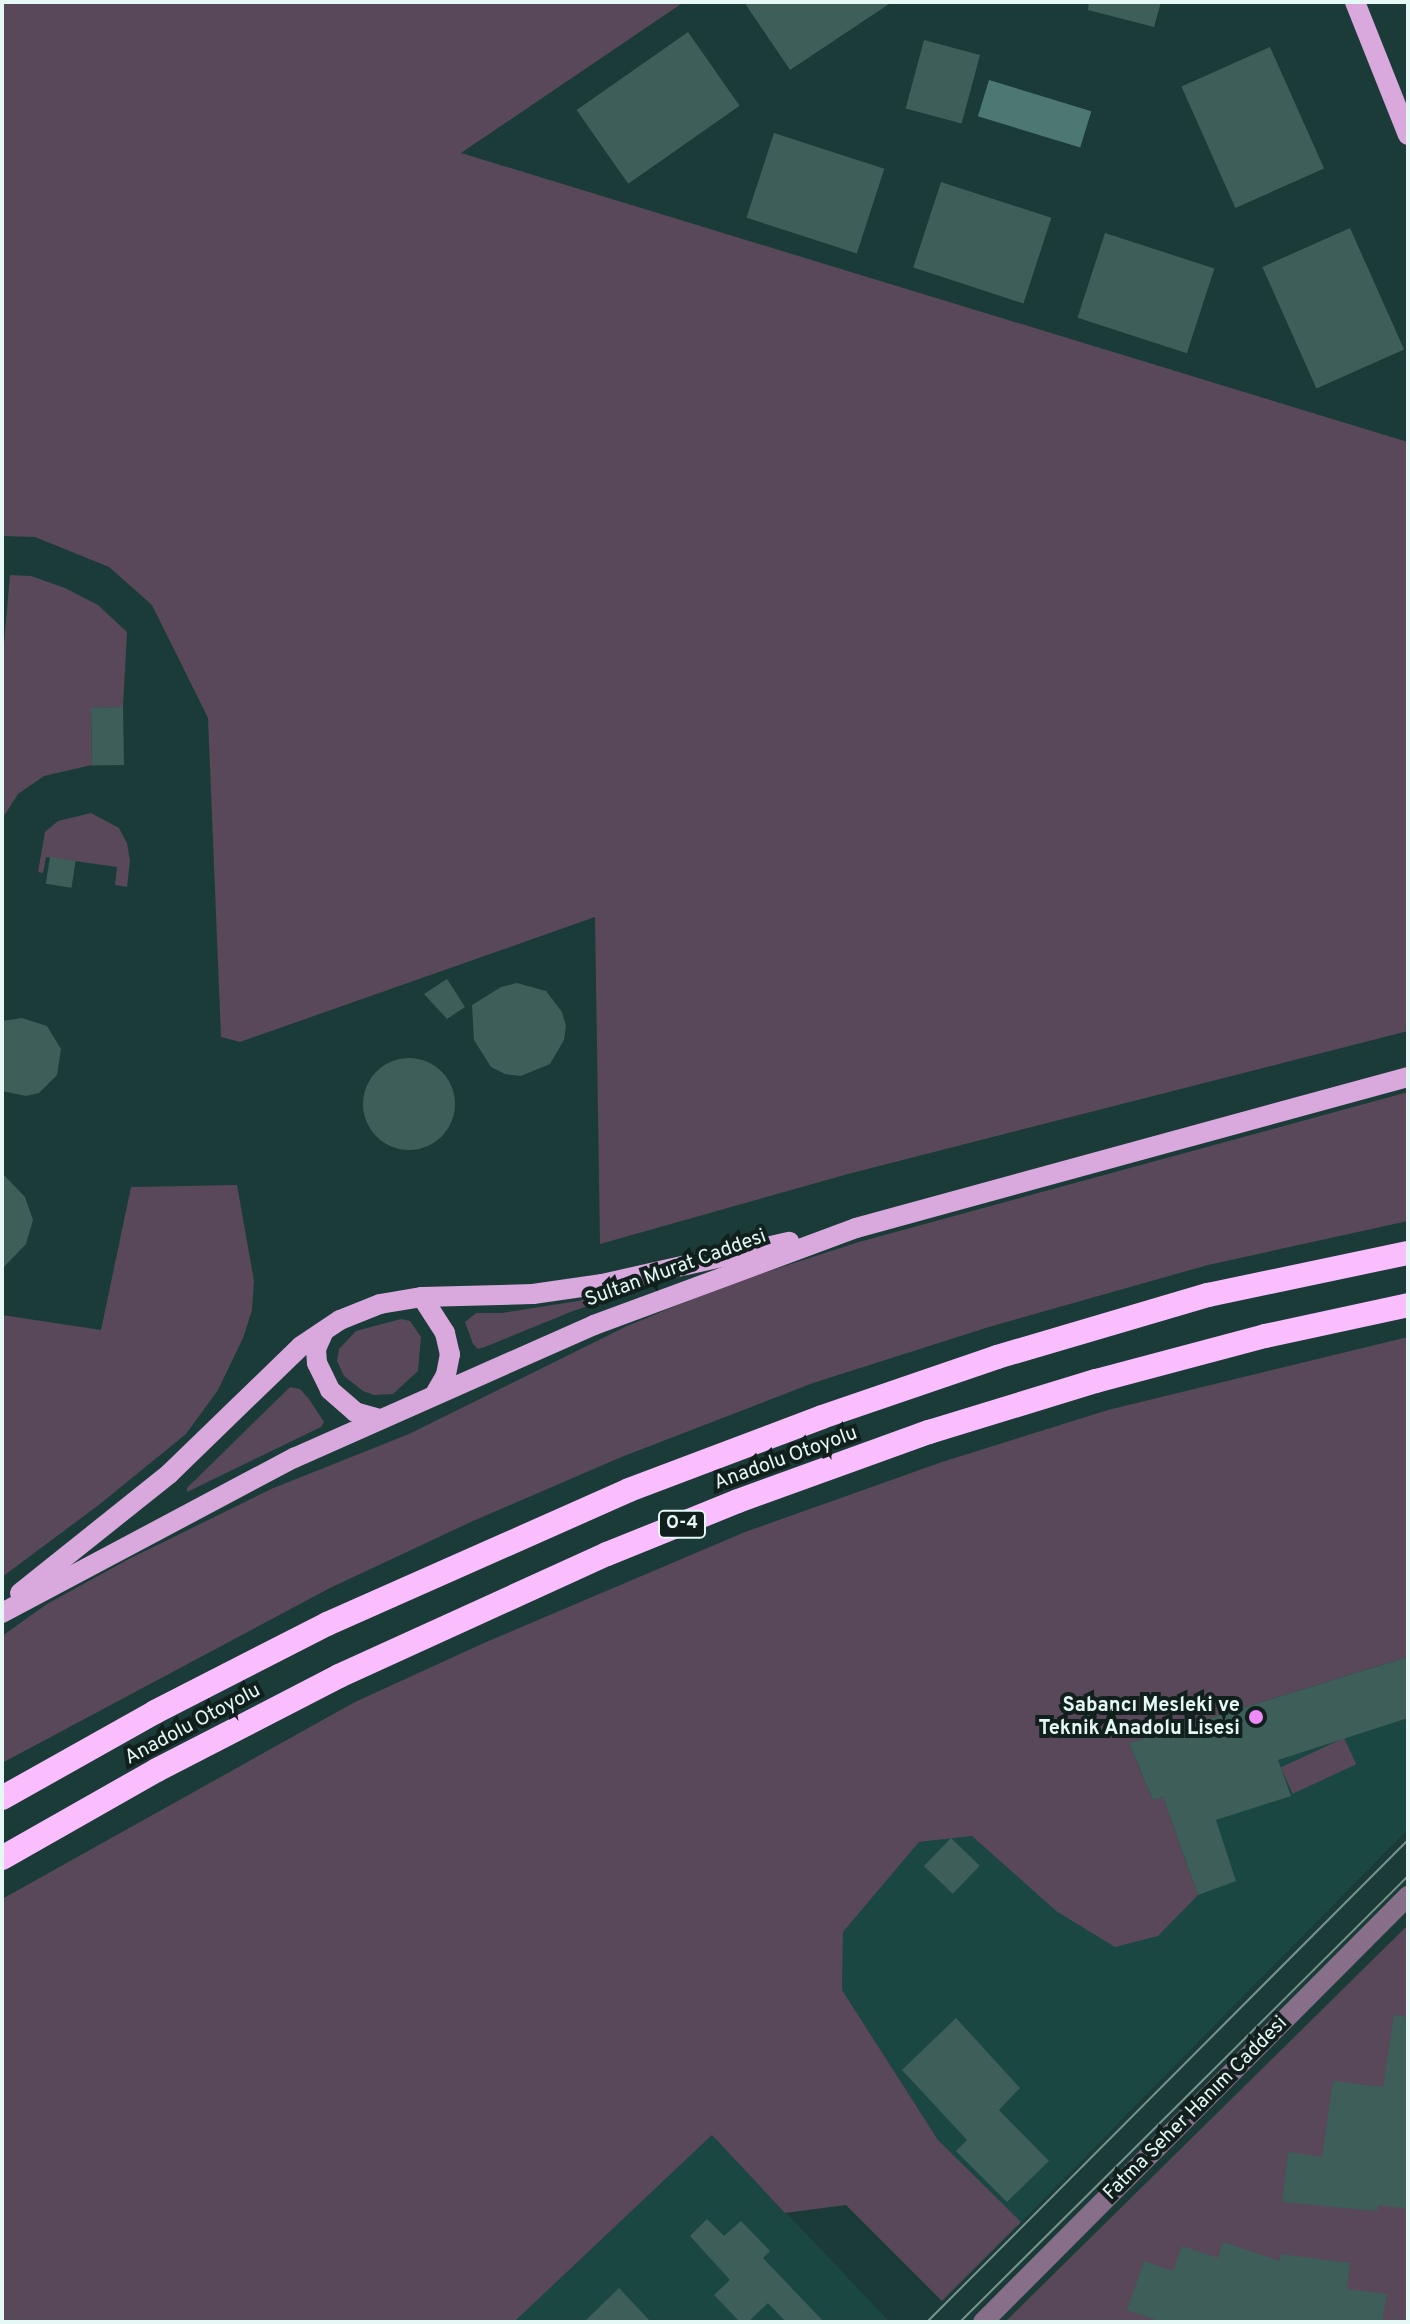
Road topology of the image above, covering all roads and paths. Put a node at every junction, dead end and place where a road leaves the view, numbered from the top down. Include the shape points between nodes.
1 (1355, 2) edge
2 (1408, 135) edge
3 (1408, 1077) edge
4 (856, 1228) junction
5 (1408, 1253) edge
6 (422, 1297) junction
7 (1408, 1305) edge
8 (324, 1331) junction
9 (435, 1394) junction
10 (379, 1419) junction
11 (2, 1610) edge
12 (2, 1798) edge
13 (2, 1858) edge
14 (1408, 1896) edge
15 (983, 2322) edge

1 - 2 main road
3 - 4 main road, Sultan Murat Caddesi
4 - 6 main road via 602,1284 533,1294
4 - 9 main road, Sultan Murat Caddesi via 594,1325
5 - 12 highway, Anadolu Otoyolu / O-4 via 1208,1295 997,1357 629,1490 327,1624
6 - 8 main road via 380,1304
6 - 9 main road via 445,1333 450,1354
7 - 13 highway, Anadolu Otoyolu / O-4 via 1096,1381 929,1432 724,1507 339,1676
8 - 10 main road via 316,1349 322,1376 343,1403
8 - 11 main road via 301,1346 169,1474
9 - 10 main road, Sultan Murat Caddesi
10 - 11 main road, Sultan Murat Caddesi
14 - 15 street, Fatma Seher Hanım Caddesi

